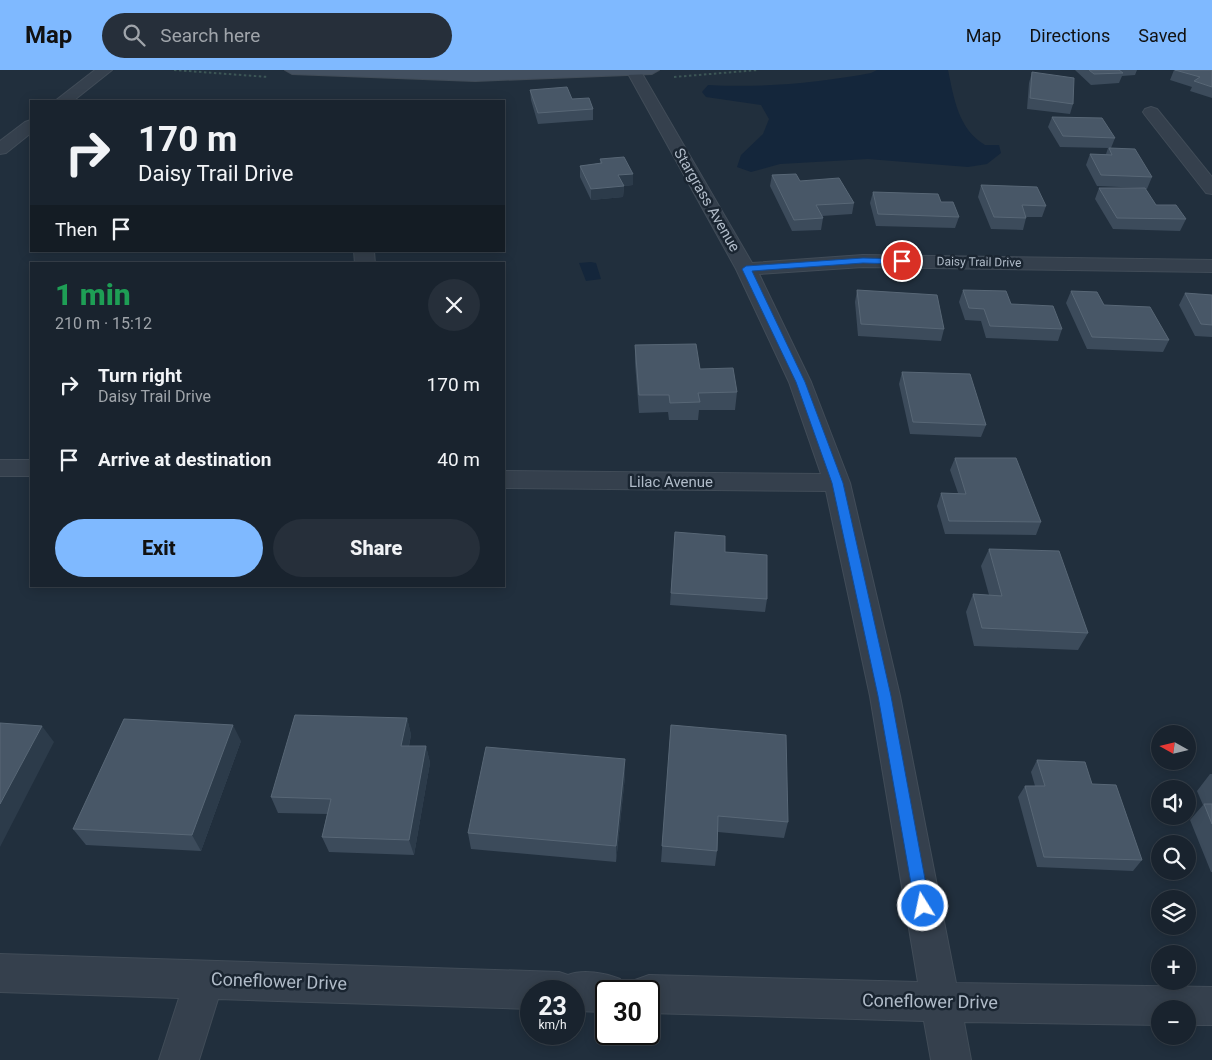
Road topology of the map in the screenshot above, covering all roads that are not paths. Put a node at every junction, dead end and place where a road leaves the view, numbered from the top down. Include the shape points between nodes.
1 (105, 70) edge
2 (292, 70) edge
3 (640, 70) edge
4 (64, 100) edge
5 (1151, 112) dead end
6 (30, 126) edge
7 (0, 149) edge
8 (1212, 189) edge
9 (1212, 266) edge
10 (746, 269) junction
11 (0, 468) edge
12 (30, 468) edge
13 (505, 480) edge
14 (837, 483) junction
15 (0, 973) edge
16 (205, 978) junction
17 (520, 990) edge
18 (660, 994) edge
19 (940, 1002) junction
20 (1212, 1006) edge
21 (179, 1060) edge
22 (951, 1060) edge

1 - 4 street
2 - 3 street via 447,76
3 - 10 street, Stargrass Avenue
5 - 8 street
6 - 7 street
9 - 10 street, Daisy Trail Drive via 863,261
10 - 14 street, Stargrass Avenue via 800,382
11 - 12 street
13 - 14 street, Lilac Avenue
14 - 19 street, Stargrass Avenue via 885,696
15 - 16 street, Coneflower Drive
16 - 17 street, Coneflower Drive
16 - 21 street
18 - 19 street, Coneflower Drive
19 - 20 street, Coneflower Drive
19 - 22 street, Stargrass Avenue

